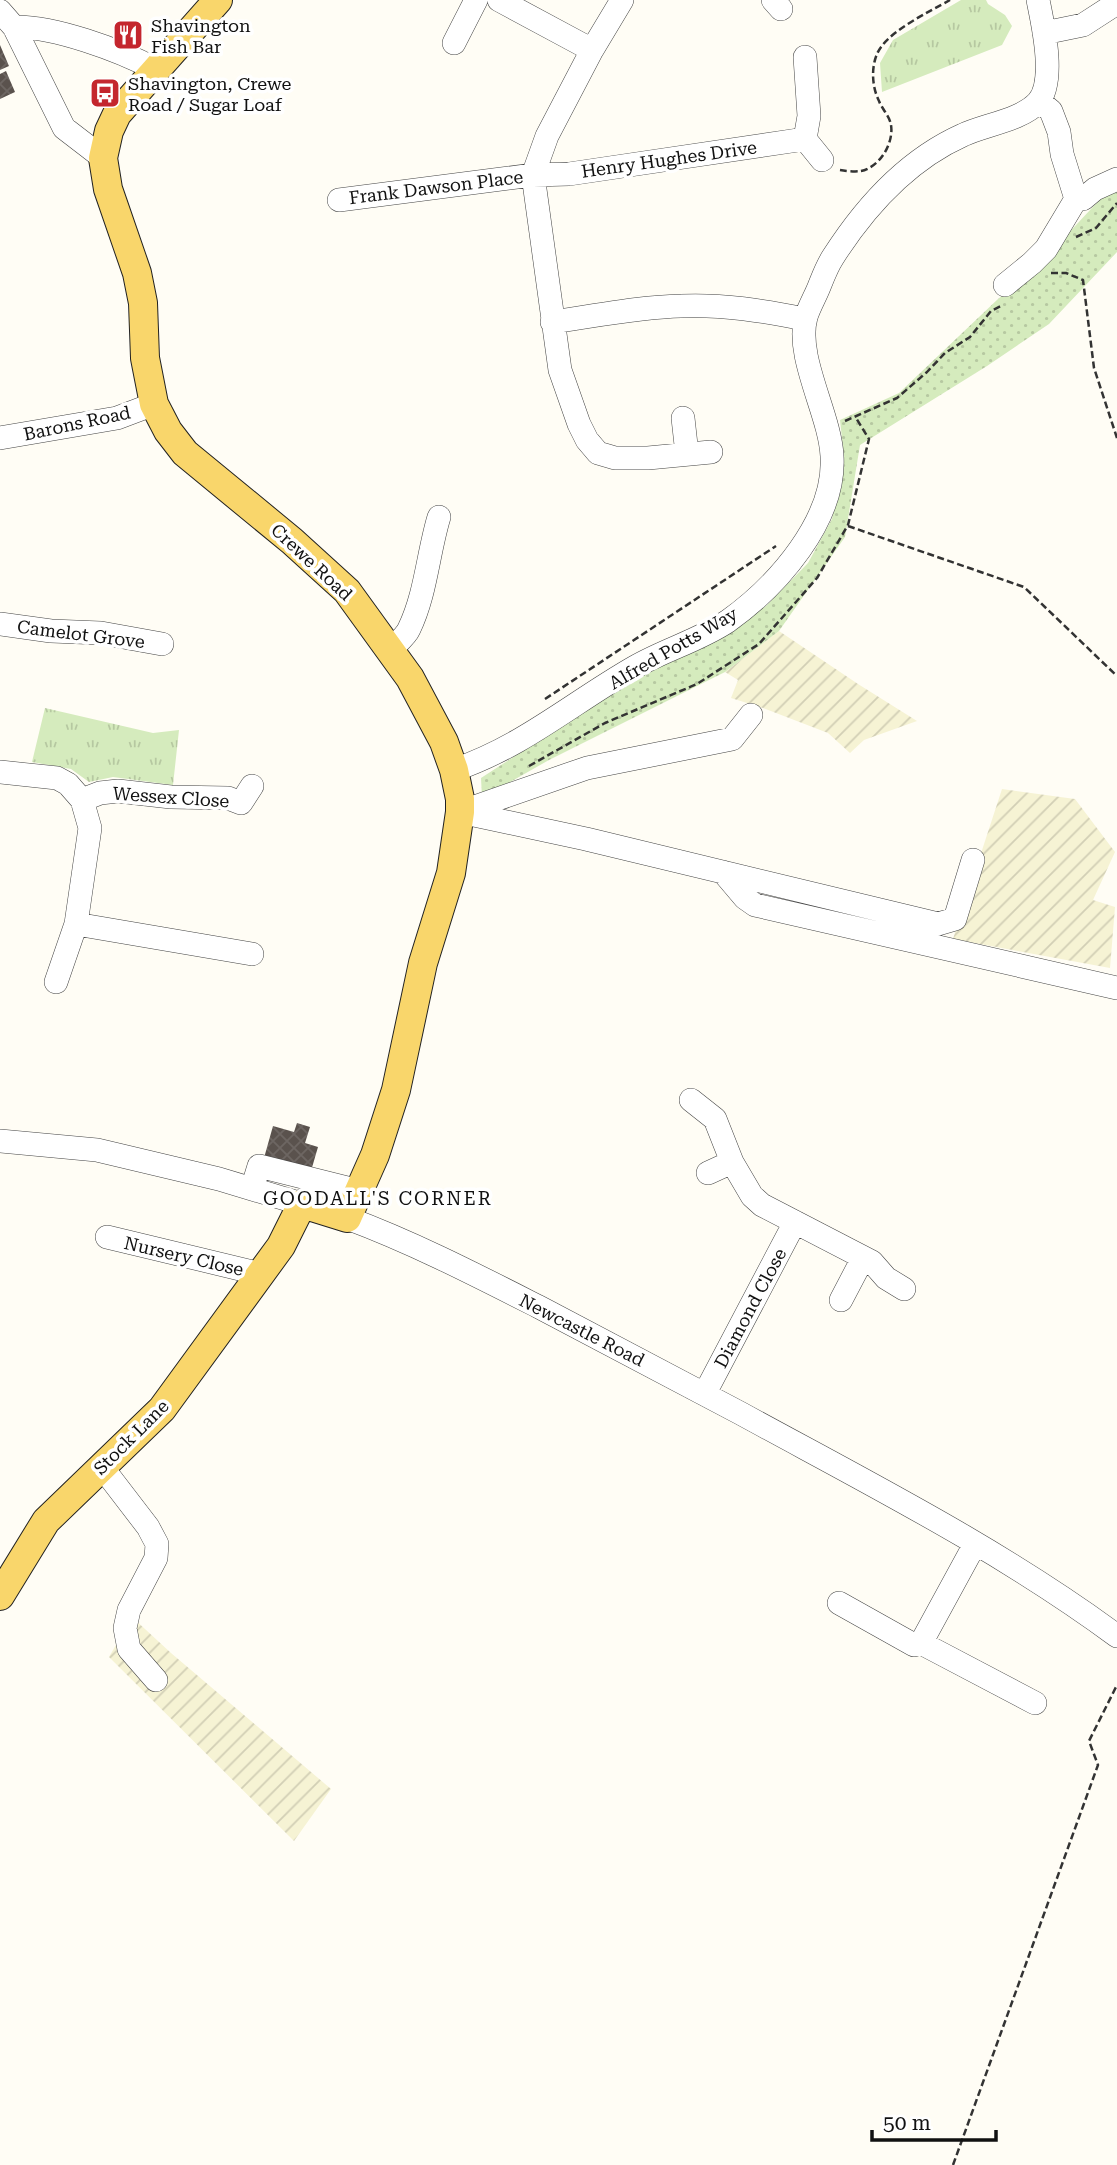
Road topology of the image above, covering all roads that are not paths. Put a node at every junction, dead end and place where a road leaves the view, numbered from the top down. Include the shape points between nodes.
1 (218, 0) edge
2 (476, 0) edge
3 (499, 0) edge
4 (622, 0) edge
5 (1038, 0) edge
6 (1117, 3) edge
7 (9, 14) edge
8 (1044, 33) junction
9 (454, 43) dead end
10 (592, 50) junction
11 (805, 57) dead end
12 (155, 69) junction
13 (1039, 101) junction
14 (805, 139) junction
15 (103, 158) junction
16 (822, 160) road end
17 (533, 175) junction
18 (1117, 179) edge
19 (339, 200) dead end
20 (1094, 200) edge
21 (1007, 294) road end
22 (805, 318) junction
23 (552, 322) junction
24 (154, 404) junction
25 (683, 418) dead end
26 (0, 438) edge
27 (711, 452) dead end
28 (687, 454) junction
29 (439, 517) dead end
30 (0, 624) edge
31 (162, 644) dead end
32 (391, 649) junction
33 (751, 715) dead end
34 (454, 770) junction
35 (0, 772) edge
36 (252, 786) dead end
37 (82, 800) junction
38 (460, 812) junction
39 (974, 860) dead end
40 (723, 872) junction
41 (76, 924) junction
42 (252, 954) dead end
43 (56, 982) dead end
44 (1117, 988) edge
45 (691, 1100) dead end
46 (0, 1141) edge
47 (732, 1162) junction
48 (708, 1173) dead end
49 (252, 1189) junction
50 (359, 1191) junction
51 (302, 1203) junction
52 (347, 1218) junction
53 (795, 1222) junction
54 (107, 1237) dead end
55 (867, 1260) junction
56 (261, 1274) junction
57 (904, 1289) dead end
58 (841, 1300) dead end
59 (705, 1393) junction
60 (102, 1467) junction
61 (975, 1544) junction
62 (0, 1596) edge
63 (839, 1603) dead end
64 (1117, 1636) edge
65 (921, 1643) junction
66 (156, 1680) dead end
67 (1035, 1703) dead end

1 - 12 main road, Crewe Road
2 - 9 street
3 - 10 street
4 - 10 street
5 - 8 street
6 - 8 street via 1083,25
7 - 12 street
7 - 15 street via 64,128
8 - 13 street via 1046,82
10 - 17 street via 547,136
11 - 14 street via 809,116
12 - 15 main road, Crewe Road via 117,114
13 - 20 street via 1051,111 1062,154
13 - 22 street, Alfred Potts Way via 1005,120 962,135 891,184 868,207 831,259
14 - 16 street
14 - 17 street, Henry Hughes Drive via 569,174
15 - 24 main road, Crewe Road via 108,189 137,273
17 - 19 street, Frank Dawson Place
17 - 23 street
18 - 20 street via 1095,189
20 - 21 street
22 - 23 street via 747,308 684,306
22 - 34 street, Alfred Potts Way via 806,350 833,458 828,493 815,524 773,584 726,622 634,667 537,731
23 - 28 street via 571,406 598,453 615,458
24 - 26 street, Barons Road via 117,418
24 - 32 main road, Crewe Road via 185,453 347,591
25 - 28 street
27 - 28 street
29 - 32 street via 409,631
30 - 31 street, Camelot Grove
32 - 34 main road, Crewe Road via 424,702
33 - 38 street via 732,739 587,768
34 - 38 main road, Crewe Road
35 - 37 street via 57,778
36 - 37 street, Wessex Close via 241,803 228,798 118,790
37 - 41 street via 90,828
38 - 40 street
38 - 50 main road, Crewe Road via 451,873 423,963 396,1090
39 - 40 street via 955,919 938,924
40 - 44 street via 755,905
41 - 42 street
41 - 43 street
45 - 47 street via 715,1119
46 - 49 street, Newcastle Road via 97,1150
47 - 48 street
47 - 53 street via 752,1196
49 - 50 street via 259,1167
49 - 51 street, Newcastle Road
50 - 52 main road, Crewe Road
51 - 52 main road, Newcastle Road
51 - 56 main road, Stock Lane via 290,1231
52 - 59 street, Newcastle Road via 442,1258
53 - 55 street
53 - 59 street, Diamond Close
54 - 56 street, Nursery Close
55 - 57 street
55 - 58 street
56 - 60 main road, Stock Lane via 162,1409
59 - 61 street, Newcastle Road
60 - 62 main road, Stock Lane via 46,1521
60 - 66 street via 157,1544 156,1558 129,1610 125,1629 129,1649
61 - 64 street, Newcastle Road
61 - 65 street
63 - 65 street via 914,1645
65 - 67 street

